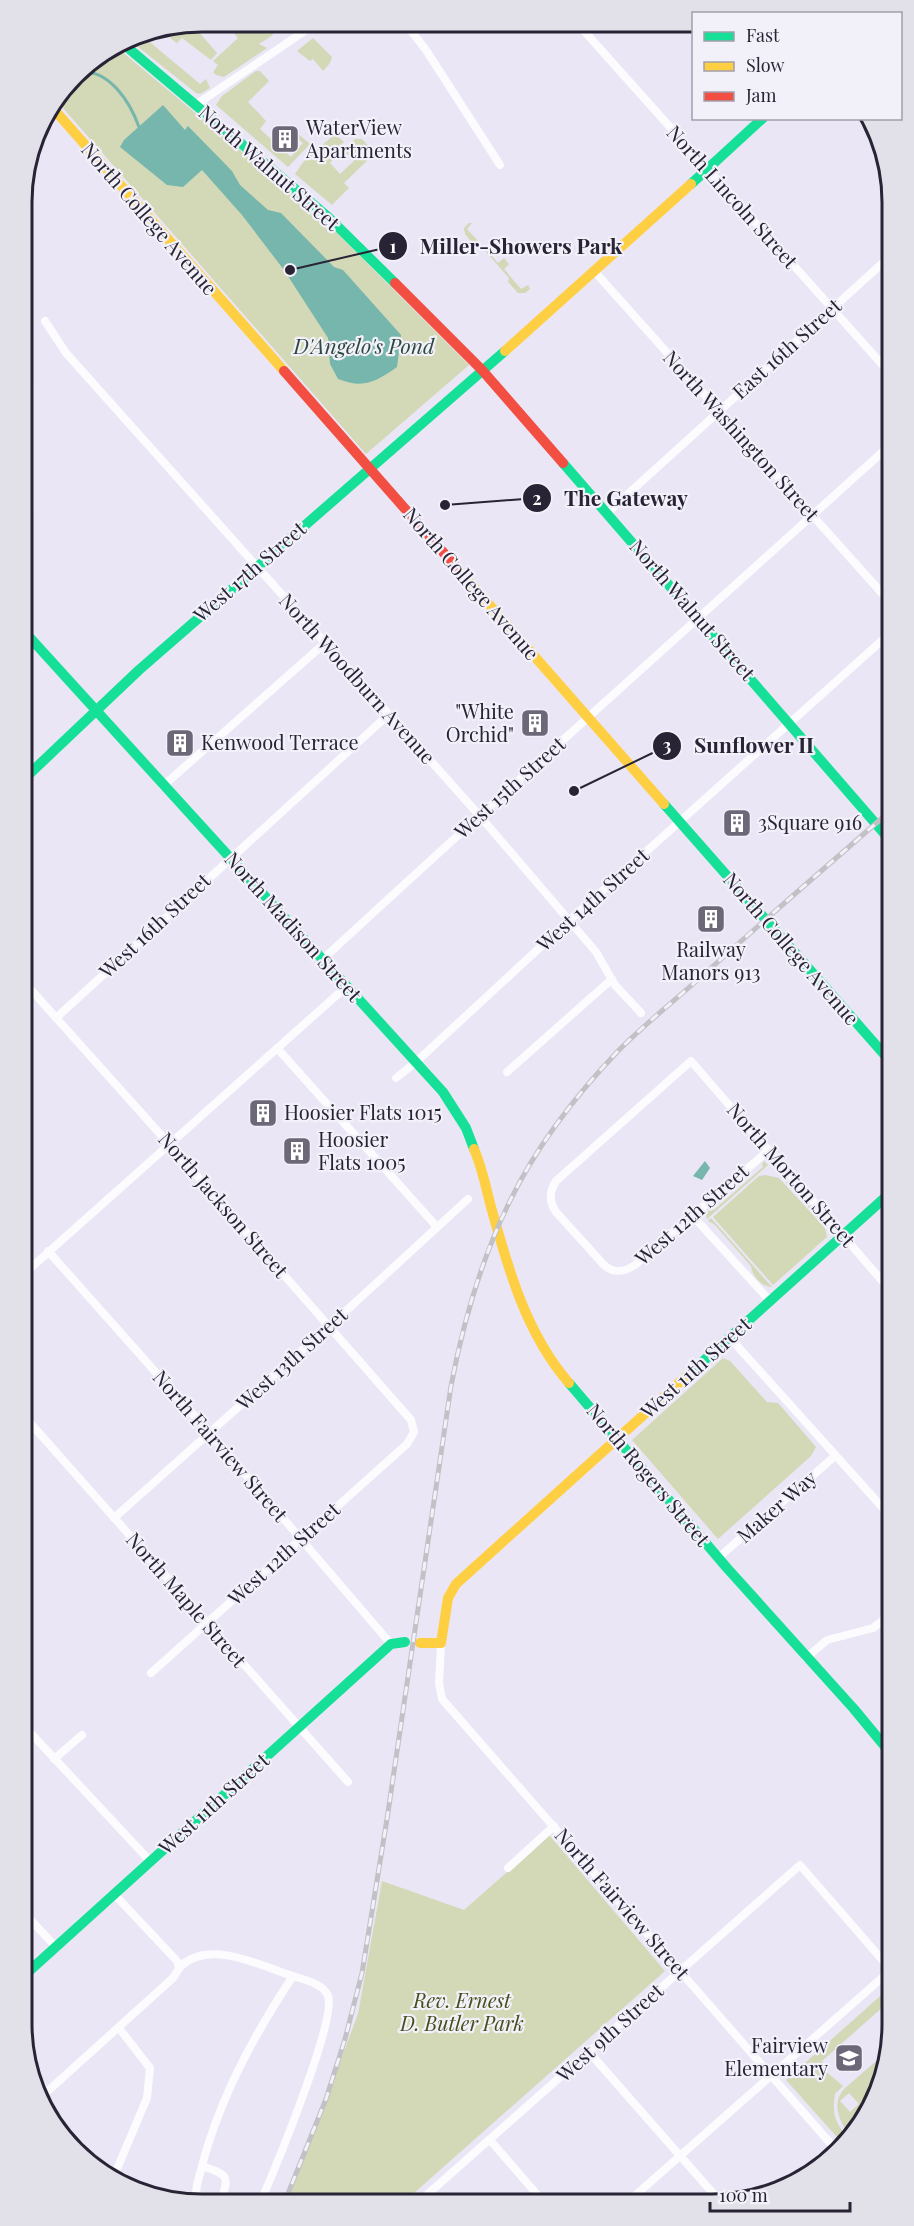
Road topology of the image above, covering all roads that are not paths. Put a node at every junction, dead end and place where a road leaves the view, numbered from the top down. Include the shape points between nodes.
1 (303, 32) edge
2 (412, 32) edge
3 (585, 32) edge
4 (128, 48) edge
5 (197, 104) junction
6 (57, 113) edge
7 (761, 120) edge
8 (500, 165) dead end
9 (707, 169) junction
10 (882, 264) edge
11 (595, 272) junction
12 (832, 309) junction
13 (45, 321) dead end
14 (882, 364) edge
15 (482, 370) junction
16 (718, 411) junction
17 (882, 452) edge
18 (369, 469) junction
19 (606, 513) junction
20 (812, 516) junction
21 (257, 566) junction
22 (882, 593) edge
23 (699, 618) junction
24 (32, 640) edge
25 (882, 640) edge
26 (325, 642) junction
27 (96, 711) junction
28 (388, 715) junction
29 (589, 718) junction
30 (790, 722) junction
31 (32, 771) edge
32 (163, 786) junction
33 (479, 815) junction
34 (681, 821) junction
35 (882, 831) edge
36 (230, 858) junction
37 (569, 921) junction
38 (322, 960) junction
39 (612, 979) junction
40 (347, 986) junction
41 (32, 991) edge
42 (641, 1013) dead end
43 (56, 1018) junction
44 (277, 1048) junction
45 (882, 1052) edge
46 (416, 1062) junction
47 (507, 1072) dead end
48 (396, 1078) dead end
49 (170, 1144) junction
50 (769, 1150) junction
51 (476, 1153) joint
52 (468, 1199) dead end
53 (882, 1200) edge
54 (692, 1215) junction
55 (437, 1227) junction
56 (843, 1236) junction
57 (48, 1251) junction
58 (32, 1266) edge
59 (612, 1271) joint
60 (882, 1281) edge
61 (770, 1301) junction
62 (329, 1326) junction
63 (730, 1338) junction
64 (32, 1425) edge
65 (414, 1432) joint
66 (210, 1433) junction
67 (617, 1439) junction
68 (835, 1456) junction
69 (882, 1507) edge
70 (114, 1518) junction
71 (302, 1539) junction
72 (718, 1558) junction
73 (882, 1621) edge
74 (207, 1624) junction
75 (405, 1642) dead end
76 (420, 1643) dead end
77 (441, 1643) junction
78 (391, 1644) junction
79 (806, 1658) junction
80 (151, 1673) dead end
81 (298, 1728) junction
82 (32, 1735) edge
83 (82, 1735) dead end
84 (882, 1743) edge
85 (54, 1759) junction
86 (348, 1782) dead end
87 (554, 1826) junction
88 (150, 1862) junction
89 (508, 1868) dead end
90 (114, 1894) junction
91 (32, 1921) edge
92 (56, 1947) junction
93 (882, 1958) edge
94 (179, 1968) junction
95 (32, 1969) edge
96 (680, 1970) junction
97 (293, 1976) junction
98 (882, 1978) edge
99 (119, 2028) junction
100 (589, 2052) junction
101 (772, 2075) junction
102 (46, 2093) edge
103 (490, 2140) junction
104 (832, 2145) edge
105 (679, 2157) junction
106 (202, 2166) junction
107 (116, 2171) edge
108 (197, 2194) edge
109 (223, 2194) edge
110 (264, 2194) edge
111 (428, 2194) edge
112 (537, 2194) edge
113 (636, 2194) edge
114 (712, 2194) edge

1 - 5 street
2 - 8 street
3 - 9 street, North Lincoln Street
4 - 5 main road, North Walnut Street
5 - 15 main road, North Walnut Street via 327,216
6 - 18 main road, North College Avenue
7 - 9 main road, West 17th Street
9 - 11 main road, West 17th Street
9 - 12 street, North Lincoln Street
10 - 12 street, East 16th Street
11 - 15 main road, West 17th Street
11 - 16 street, North Washington Street
12 - 14 street, North Lincoln Street
12 - 16 street, East 16th Street
13 - 21 street, North Woodburn Avenue via 66,353
15 - 18 main road, West 17th Street
15 - 19 main road, North Walnut Street
16 - 19 street, East 16th Street
16 - 20 street, North Washington Street
17 - 20 street, West 15th Street
18 - 21 main road, West 17th Street
18 - 29 main road, North College Avenue
19 - 23 main road, North Walnut Street
20 - 22 street, North Washington Street
20 - 23 street, West 15th Street
21 - 26 street, North Woodburn Avenue
21 - 27 main road, West 17th Street
23 - 29 street, West 15th Street
23 - 30 main road, North Walnut Street
24 - 27 main road, North Madison Street
25 - 30 street, West 14th Street
26 - 28 street, North Woodburn Avenue
26 - 32 street
27 - 31 main road, West 17th Street
27 - 32 main road, North Madison Street
28 - 33 street, North Woodburn Avenue
28 - 36 street, West 16th Street
29 - 33 street, West 15th Street
29 - 34 main road, North College Avenue
30 - 34 street, West 14th Street
30 - 35 main road, North Walnut Street
32 - 36 main road, North Madison Street
33 - 37 street, North Woodburn Avenue
33 - 38 street, West 15th Street
34 - 37 street, West 14th Street
34 - 45 main road, North College Avenue
36 - 38 main road, North Madison Street
36 - 43 street, West 16th Street
37 - 39 street, North Woodburn Avenue via 596,952
37 - 46 street, West 14th Street
38 - 40 main road, North Madison Street
39 - 42 street, North Woodburn Avenue
39 - 47 street
40 - 44 street
40 - 46 main road, North Madison Street
41 - 43 street, North Jackson Street
43 - 49 street, North Jackson Street
44 - 49 street
44 - 55 street
46 - 48 street, West 14th Street
46 - 51 main road, North Madison Street via 457,1113
49 - 57 street
49 - 62 street, North Jackson Street
50 - 54 street, West 12th Street
50 - 56 street, North Morton Street
50 - 59 street, North Morton Street via 691,1061 556,1181 550,1194 556,1212
51 - 67 main road, North Rogers Street via 525,1315 554,1366
52 - 55 street, West 13th Street
53 - 56 main road, West 11th Street
54 - 59 street, West 12th Street via 635,1265
54 - 61 street
55 - 62 street, West 13th Street
56 - 60 street, North Morton Street
56 - 61 main road, West 11th Street
57 - 58 street
57 - 66 street, North Fairview Street
61 - 63 main road, West 11th Street
62 - 65 street, North Jackson Street via 411,1420
62 - 66 street, West 13th Street
63 - 67 main road, West 11th Street
63 - 68 street
64 - 70 street, North Maple Street
65 - 71 street, West 12th Street via 407,1444
66 - 70 street, West 13th Street
66 - 71 street, North Fairview Street
67 - 72 main road, North Rogers Street
67 - 77 main road, West 11th Street via 453,1588
68 - 69 street
68 - 72 street, Maker Way
70 - 74 street, North Maple Street
71 - 74 street, West 12th Street
71 - 78 street, North Fairview Street
72 - 79 main road, North Rogers Street
73 - 79 street via 873,1628 827,1640
74 - 80 street, West 12th Street
74 - 81 street, North Maple Street
75 - 78 main road
76 - 77 main road
77 - 87 street, North Fairview Street via 442,1699
78 - 81 main road, West 11th Street
79 - 84 main road, North Rogers Street
81 - 86 street, North Maple Street
81 - 88 main road, West 11th Street
82 - 85 street
83 - 85 street
85 - 88 street
87 - 89 street
87 - 96 street, North Fairview Street
88 - 90 main road, West 11th Street
90 - 92 main road, West 11th Street
90 - 94 street via 177,1961
91 - 92 street
92 - 95 main road, West 11th Street
93 - 96 street, West 9th Street via 800,1865
94 - 97 street via 200,1955 213,1953
94 - 99 street
96 - 100 street, West 9th Street
96 - 101 street, North Fairview Street
97 - 106 street via 242,2064
97 - 110 street via 320,1986 329,2004 295,2118
98 - 101 street
99 - 102 street
99 - 107 street via 150,2068 147,2098
100 - 103 street, West 9th Street
100 - 105 street
101 - 104 street, North Fairview Street
101 - 105 street
103 - 111 street, West 9th Street
103 - 112 street
105 - 113 street
105 - 114 street
106 - 108 street
106 - 109 street via 226,2178

